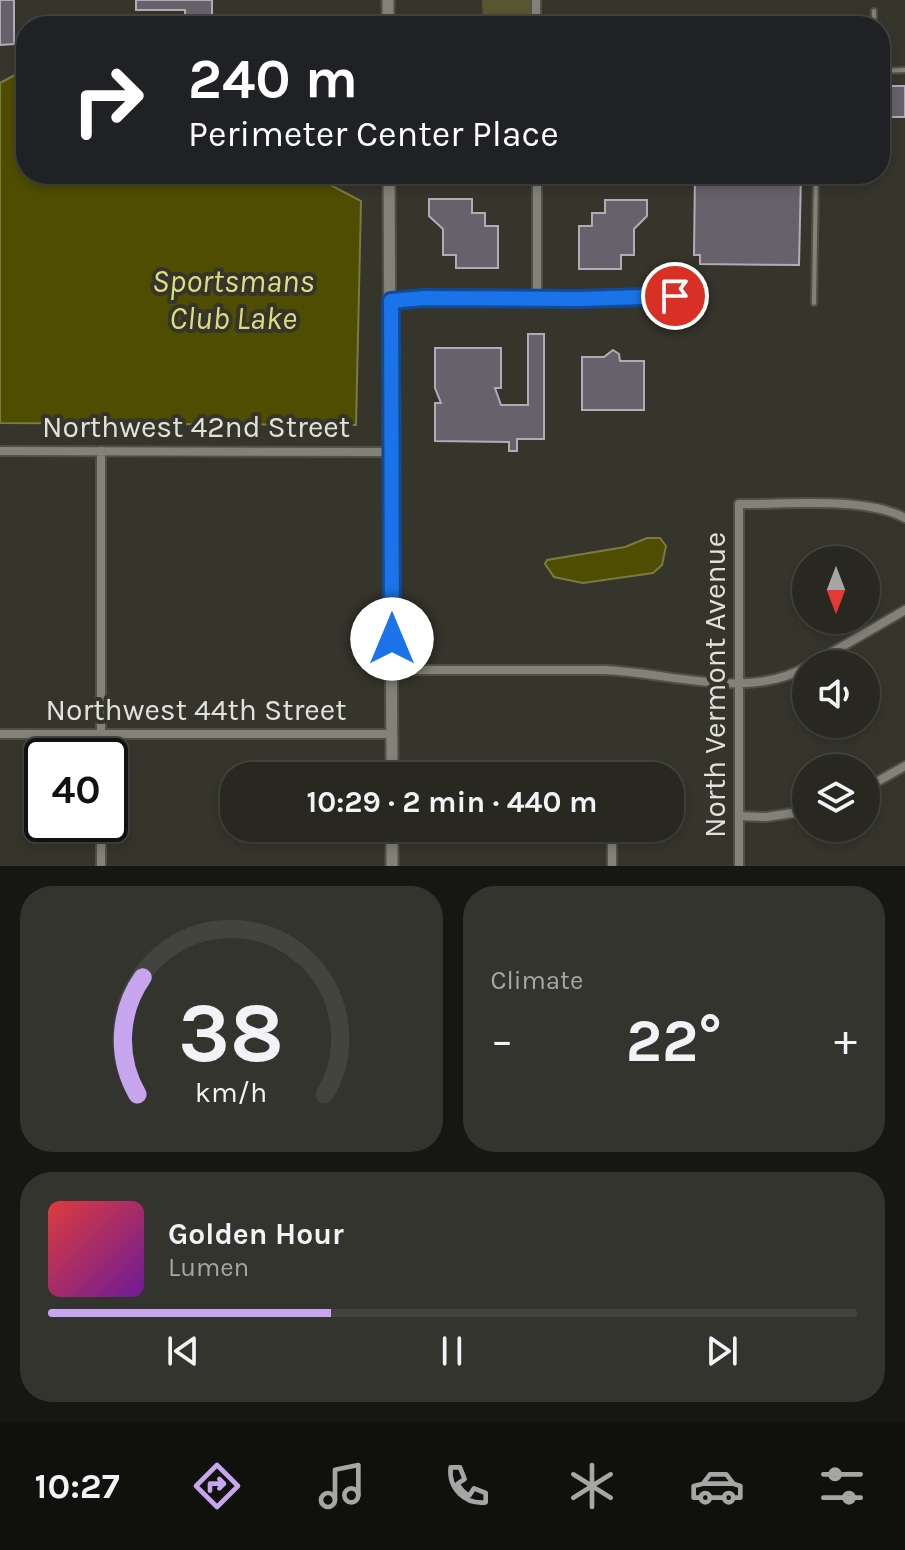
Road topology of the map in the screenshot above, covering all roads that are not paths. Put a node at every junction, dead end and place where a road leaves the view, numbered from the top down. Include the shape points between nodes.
1 (874, 11) dead end
2 (874, 16) edge
3 (389, 184) edge
4 (537, 184) edge
5 (816, 184) edge
6 (675, 296) junction
7 (537, 299) junction
8 (391, 301) junction
9 (814, 303) dead end
10 (0, 451) edge
11 (101, 451) junction
12 (391, 452) junction
13 (905, 518) edge
14 (905, 610) edge
15 (836, 650) edge
16 (392, 670) junction
17 (792, 673) edge
18 (739, 682) junction
19 (0, 734) edge
20 (392, 734) junction
21 (101, 735) junction
22 (392, 762) edge
23 (905, 766) edge
24 (880, 780) edge
25 (792, 813) edge
26 (739, 816) junction
27 (101, 842) edge
28 (392, 842) edge
29 (612, 842) edge
30 (101, 866) edge
31 (392, 866) edge
32 (612, 866) edge
33 (739, 866) edge

1 - 2 lane
3 - 8 street
4 - 7 street
5 - 9 lane
6 - 6 lane via 689,299 704,292 688,289
6 - 7 street
7 - 8 street
8 - 12 street
10 - 11 street, Northwest 42nd Street
11 - 12 street, Northwest 42nd Street
11 - 21 street
12 - 16 street
13 - 18 street, North Vermont Avenue via 860,505 739,504
14 - 15 street
16 - 18 street via 604,670 693,682
16 - 20 street
17 - 18 street via 773,680
18 - 26 street, North Vermont Avenue
19 - 21 street, Northwest 44th Street
20 - 21 street, Northwest 44th Street
20 - 22 street
23 - 24 street
25 - 26 street
26 - 33 street, North Vermont Avenue
27 - 30 street
28 - 31 street
29 - 32 street

